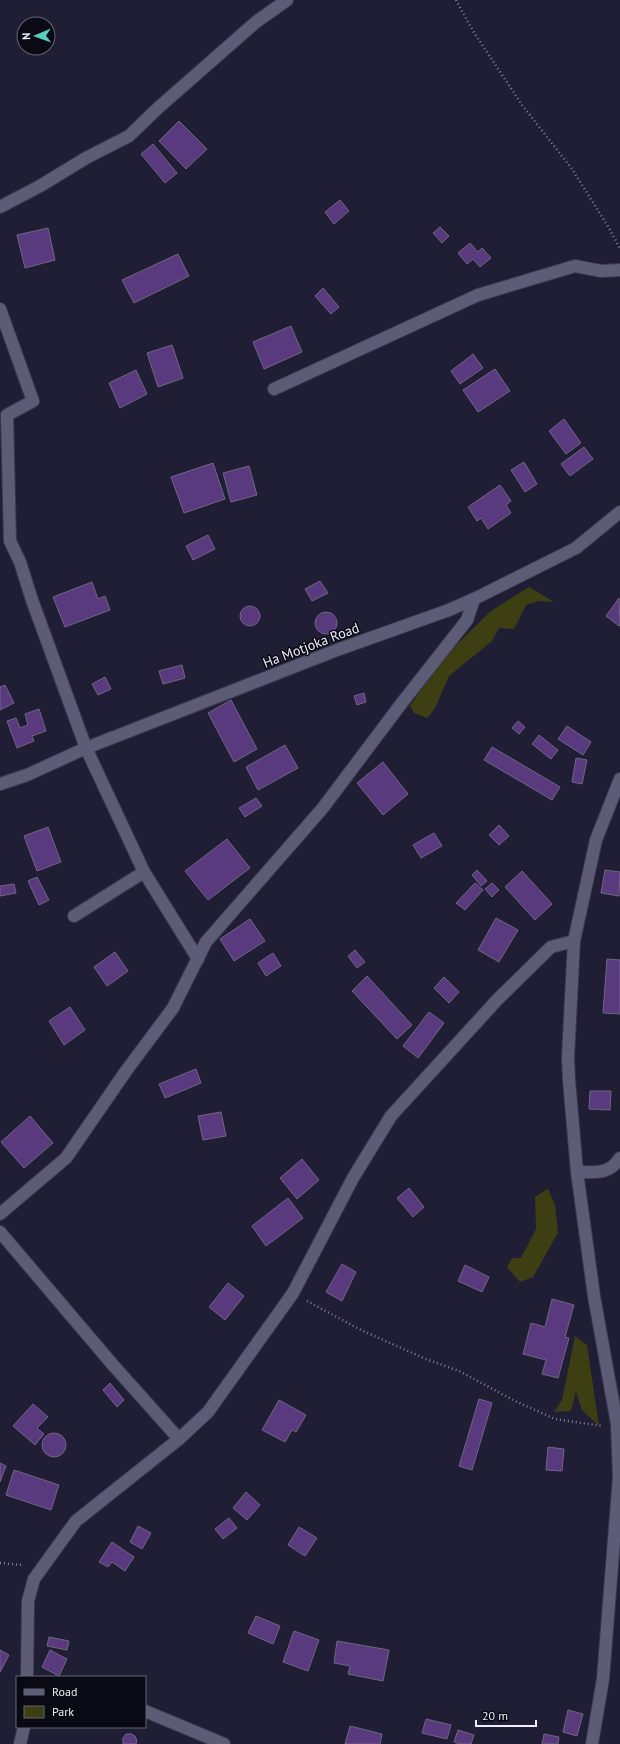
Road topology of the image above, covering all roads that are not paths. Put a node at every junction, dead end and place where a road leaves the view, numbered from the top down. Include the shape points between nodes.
1 (287, 0) edge
2 (0, 207) edge
3 (620, 270) edge
4 (0, 309) edge
5 (274, 389) dead end
6 (620, 512) edge
7 (5, 541) edge
8 (474, 599) junction
9 (86, 748) junction
10 (620, 779) edge
11 (0, 784) edge
12 (144, 872) junction
13 (74, 916) dead end
14 (574, 941) junction
15 (198, 959) junction
16 (620, 1158) edge
17 (577, 1172) junction
18 (0, 1214) edge
19 (0, 1232) edge
20 (618, 1425) edge
21 (179, 1439) junction
22 (27, 1676) edge
23 (146, 1711) edge
24 (24, 1728) edge
25 (20, 1744) edge
26 (224, 1744) edge
27 (592, 1744) edge

1 - 2 street via 250,27 129,136
3 - 5 street via 601,271 575,266 478,295
4 - 7 street via 33,401 7,415
6 - 8 street, Ha Motjoka Road via 576,548
7 - 9 street via 20,562
8 - 9 street, Ha Motjoka Road
8 - 15 street via 467,620 322,809 206,942
9 - 11 street, Ha Motjoka Road
9 - 12 street
10 - 14 street via 596,840
12 - 13 street
12 - 15 street
14 - 17 street via 568,1073
14 - 21 street via 551,947 497,1000 391,1116 353,1178 292,1292 208,1412
15 - 18 street via 172,1008 66,1158
16 - 17 street via 616,1164 603,1172
17 - 20 street via 594,1296
19 - 21 street
20 - 27 street via 619,1477 603,1679
21 - 22 street via 76,1521 41,1568 34,1579 28,1601
23 - 26 street
24 - 25 street

